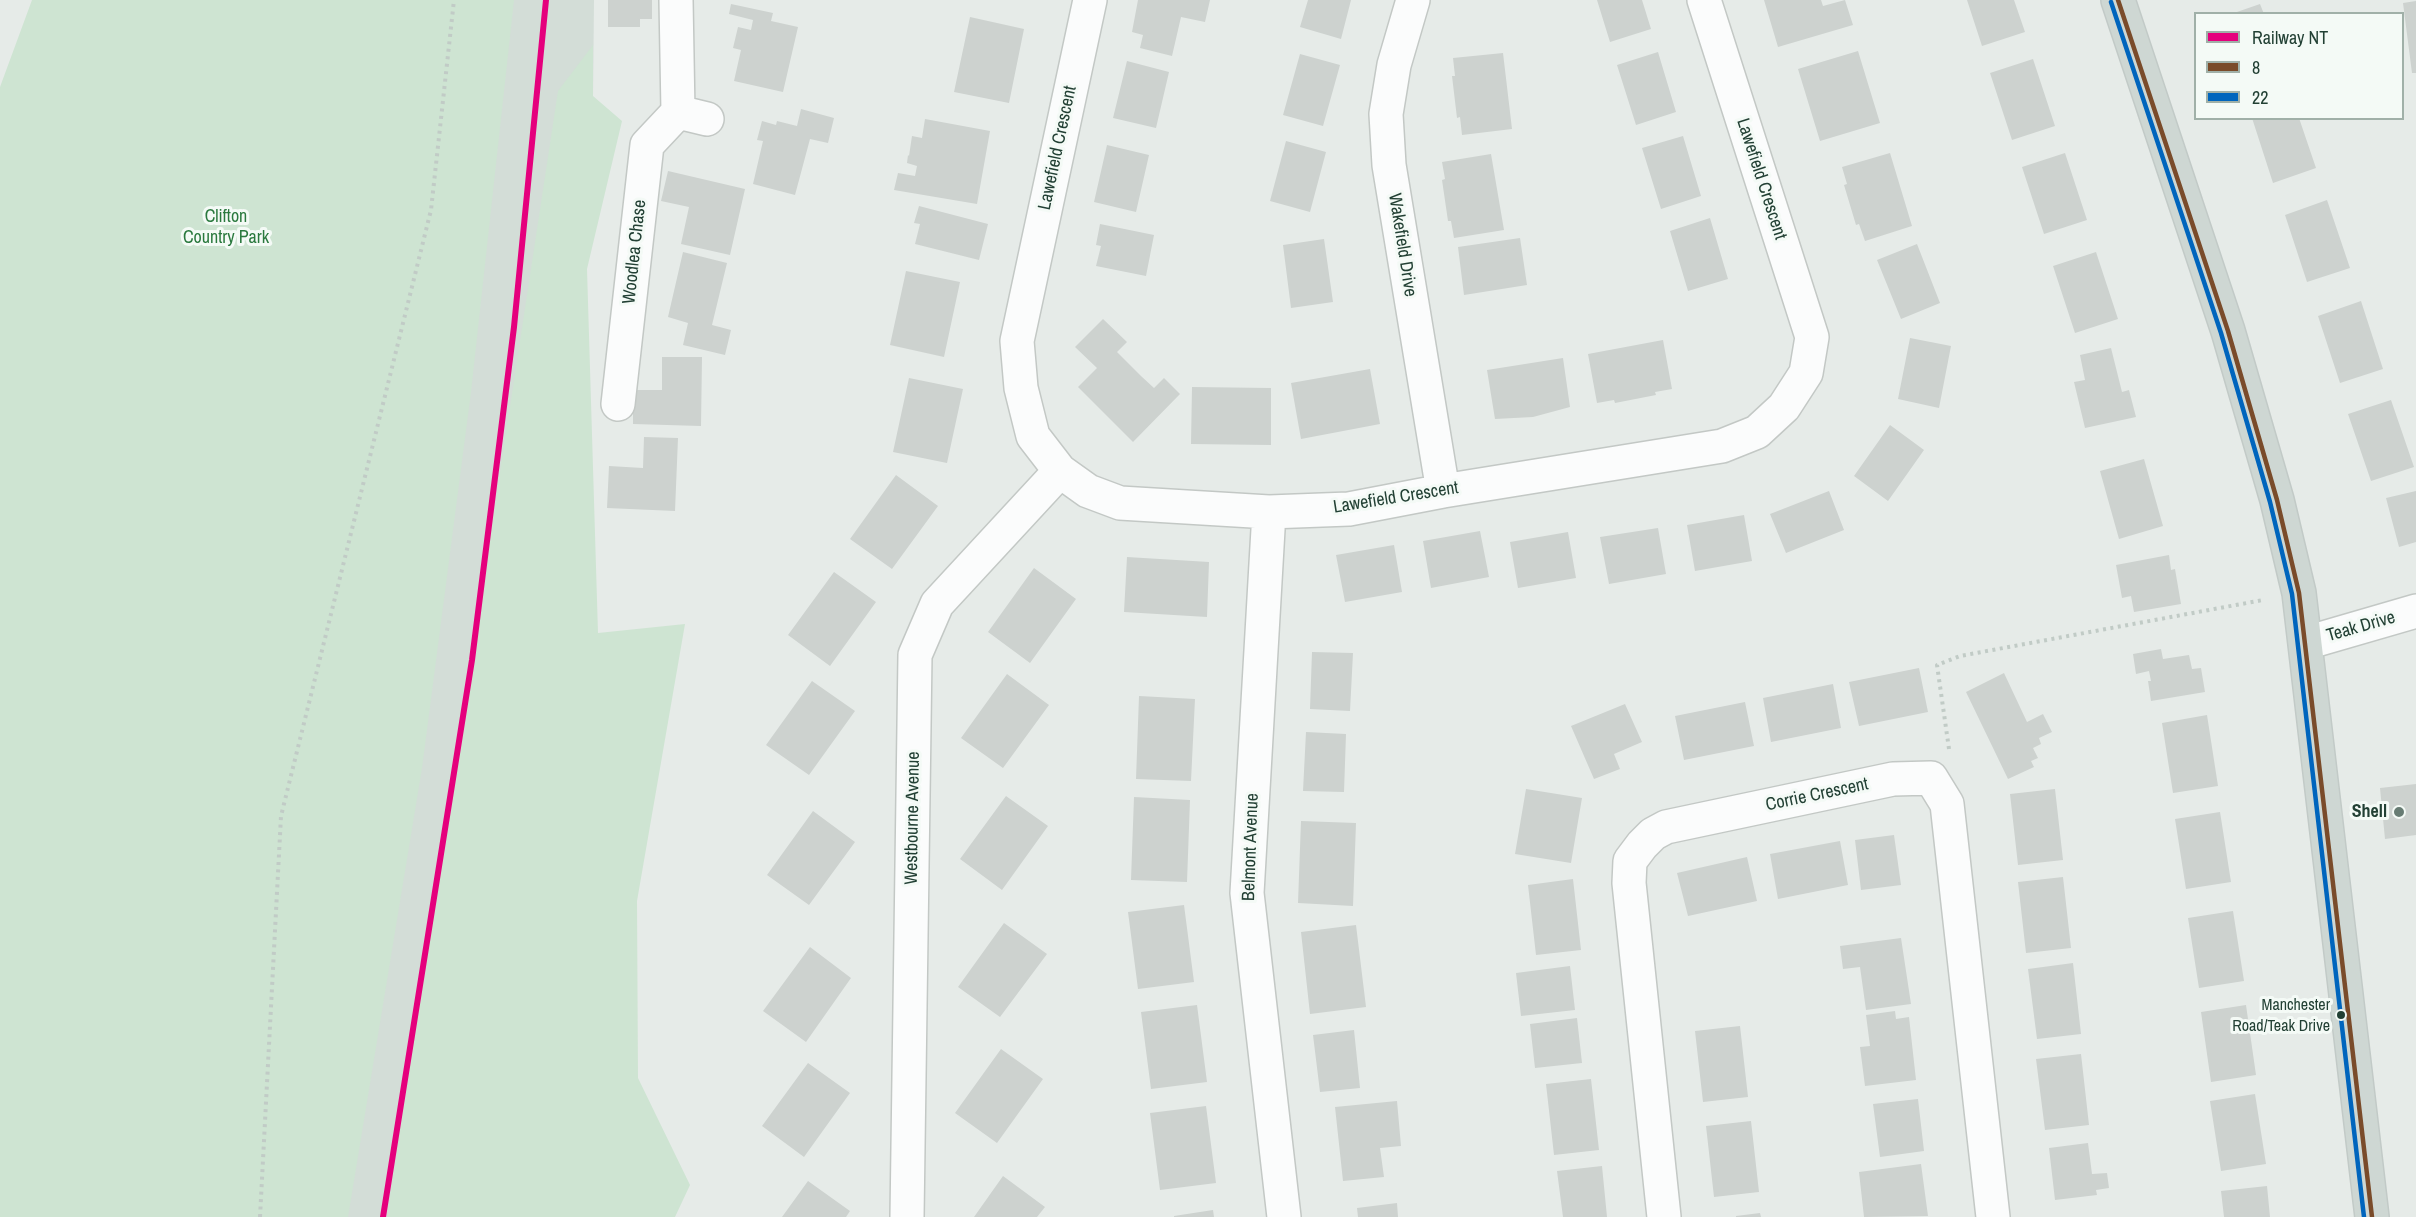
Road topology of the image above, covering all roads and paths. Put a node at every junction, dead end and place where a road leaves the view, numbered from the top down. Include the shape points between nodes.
1 (454, 0) edge
2 (676, 0) edge
3 (1090, 0) edge
4 (1413, 0) edge
5 (1704, 0) edge
6 (2118, 0) edge
7 (618, 404) dead end
8 (1060, 471) junction
9 (1443, 491) junction
10 (1269, 512) junction
11 (2299, 593) junction
12 (2416, 611) edge
13 (2306, 643) junction
14 (1931, 778) junction
15 (260, 1217) edge
16 (907, 1217) edge
17 (1284, 1217) edge
18 (1664, 1217) edge
19 (1993, 1217) edge
20 (2372, 1217) edge

1 - 15 path via 431,210 281,816
2 - 7 street, Woodlea Chase via 693,115 647,145
3 - 8 street, Lawefield Crescent via 1017,341 1021,388 1033,436
4 - 9 street, Wakefield Drive via 1387,104 1389,165
5 - 9 street, Lawefield Crescent via 1812,337 1806,374 1784,407 1757,432 1722,446
6 - 11 main road via 2228,331 2277,500
8 - 10 street, Lawefield Crescent via 1088,491 1120,503
8 - 16 street, Westbourne Avenue via 938,604 915,655
9 - 10 street, Lawefield Crescent via 1348,509
10 - 17 street, Belmont Avenue via 1246,892
11 - 13 main road
11 - 14 path via 1960,656 1937,665 1951,756
12 - 13 street, Teak Drive
13 - 20 main road
14 - 18 street, Corrie Crescent via 1893,779 1666,827 1647,839 1630,861 1629,883
14 - 19 street via 1947,804

